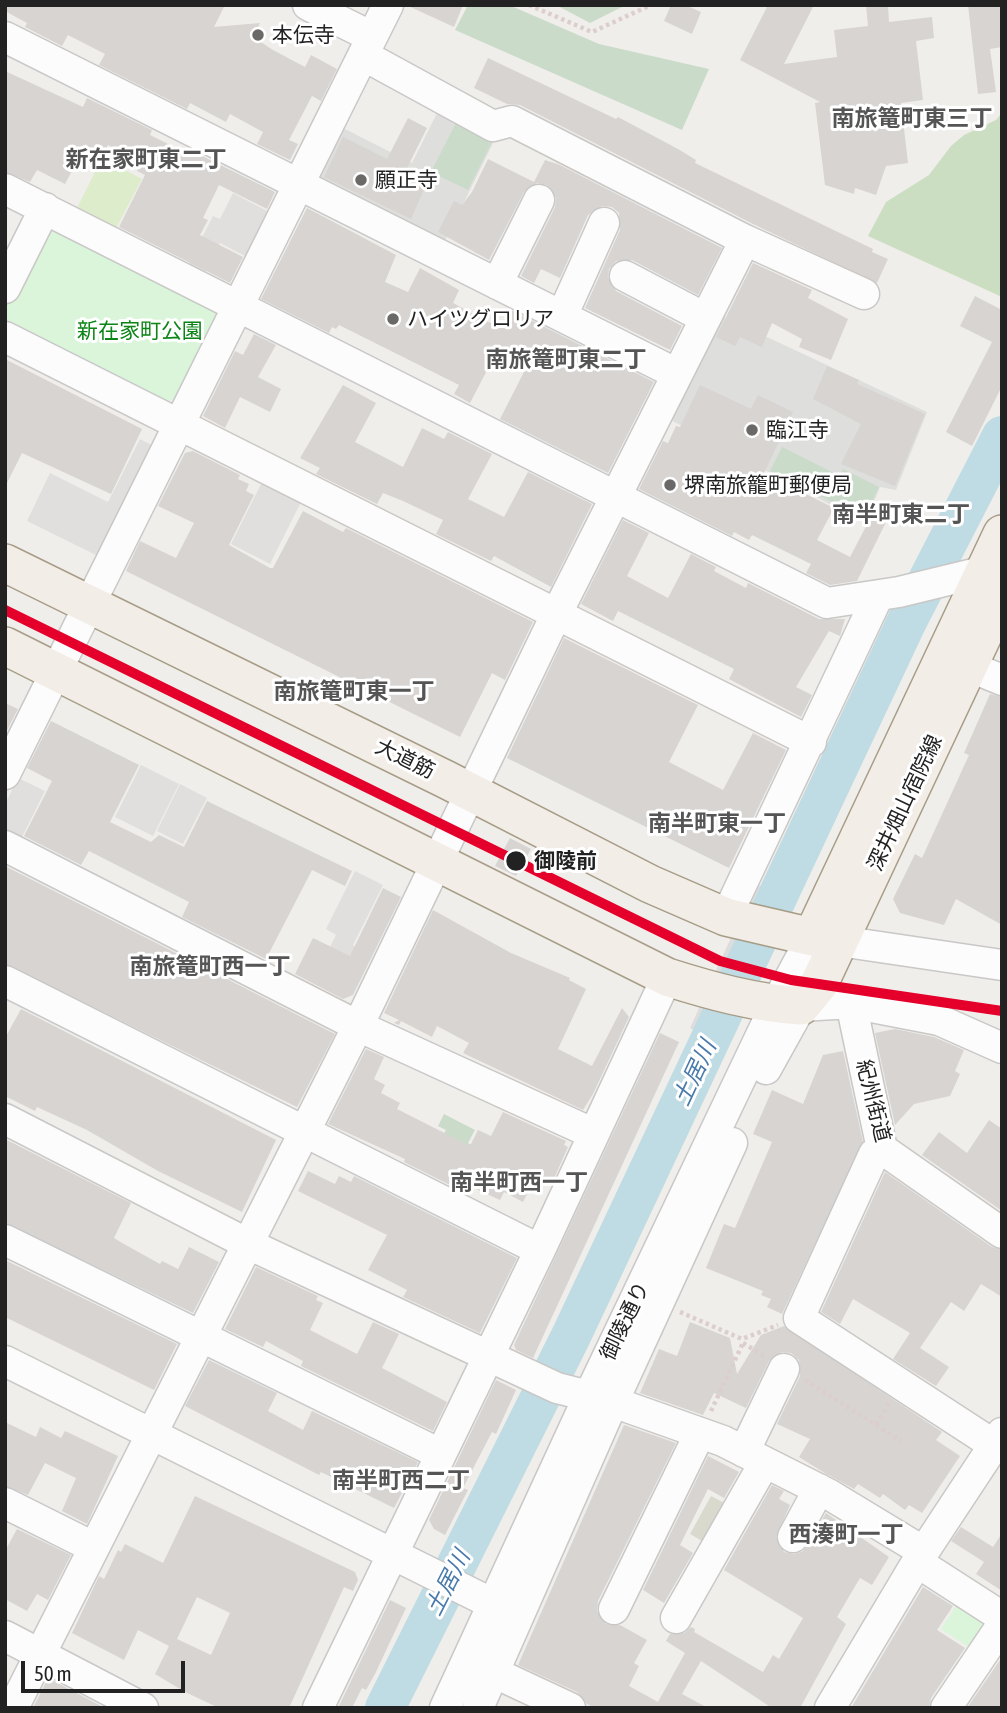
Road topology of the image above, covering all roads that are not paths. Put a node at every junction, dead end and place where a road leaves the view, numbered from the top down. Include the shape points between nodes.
1 (308, 5) edge
2 (388, 5) edge
3 (5, 37) edge
4 (367, 46) junction
5 (298, 184) junction
6 (5, 189) edge
7 (539, 200) dead end
8 (45, 208) junction
9 (604, 223) dead end
10 (745, 240) junction
11 (625, 276) dead end
12 (497, 284) junction
13 (5, 288) edge
14 (864, 293) dead end
15 (236, 307) junction
16 (562, 316) junction
17 (705, 318) junction
18 (5, 337) edge
19 (677, 374) junction
20 (178, 423) junction
21 (616, 495) junction
22 (1002, 534) edge
23 (5, 563) edge
24 (984, 579) edge
25 (889, 594) junction
26 (90, 605) junction
27 (556, 615) junction
28 (5, 646) edge
29 (968, 667) junction
30 (55, 670) junction
31 (1002, 680) edge
32 (811, 743) junction
33 (5, 774) edge
34 (469, 791) junction
35 (5, 846) edge
36 (436, 859) junction
37 (733, 918) junction
38 (811, 936) junction
39 (1002, 965) edge
40 (667, 977) junction
41 (5, 981) edge
42 (776, 1003) junction
43 (851, 1003) junction
44 (358, 1026) junction
45 (1002, 1048) edge
46 (5, 1119) edge
47 (305, 1132) junction
48 (594, 1134) junction
49 (882, 1149) junction
50 (1002, 1233) edge
51 (5, 1240) edge
52 (248, 1244) junction
53 (540, 1250) junction
54 (200, 1338) junction
55 (487, 1355) junction
56 (5, 1361) edge
57 (785, 1369) road end
58 (601, 1399) junction
59 (150, 1433) junction
60 (700, 1433) junction
61 (998, 1439) edge
62 (440, 1454) junction
63 (755, 1457) junction
64 (819, 1489) junction
65 (5, 1503) edge
66 (793, 1537) dead end
67 (93, 1547) junction
68 (392, 1554) junction
69 (921, 1557) junction
70 (614, 1609) dead end
71 (506, 1611) junction
72 (676, 1618) dead end
73 (1002, 1618) edge
74 (1002, 1625) edge
75 (5, 1636) edge
76 (39, 1654) junction
77 (495, 1673) junction
78 (13, 1708) edge
79 (143, 1708) edge
80 (318, 1708) edge
81 (445, 1708) edge
82 (478, 1708) edge
83 (569, 1708) edge
84 (830, 1708) edge
85 (947, 1708) edge

1 - 4 street
2 - 4 street
3 - 5 street
4 - 5 street
4 - 10 street via 493,126 512,121
5 - 12 street
5 - 15 street
6 - 8 street
7 - 12 street
8 - 13 street
8 - 15 street
9 - 16 street
10 - 14 street
10 - 17 street
11 - 17 street
12 - 16 street
15 - 20 street
15 - 21 street
16 - 19 street
17 - 19 street
18 - 20 street
19 - 21 street
20 - 26 street
20 - 27 street
21 - 25 street via 827,603
21 - 27 street
22 - 24 main road, 深井畑山宿院線
23 - 26 main road, 大道筋
24 - 25 street
24 - 29 main road, 深井畑山宿院線
24 - 38 main road, 深井畑山宿院線
25 - 32 street
26 - 30 street
26 - 34 main road, 大道筋
27 - 32 street
27 - 34 street
28 - 30 main road
29 - 31 street
29 - 38 main road, 深井畑山宿院線
30 - 33 street
30 - 36 main road
32 - 37 street
34 - 36 street
34 - 37 main road, 大道筋 via 650,884
35 - 44 street
36 - 40 main road
36 - 44 street
37 - 38 main road, 大道筋
38 - 39 street
38 - 42 main road, 深井畑山宿院線 via 819,984
40 - 42 main road
40 - 48 street
41 - 47 street
42 - 43 street
42 - 58 street, 御陵通り
42 - 58 street, 御陵通り via 774,1054 659,1303
43 - 45 street via 939,1020
43 - 49 street, 紀州街道
44 - 47 street
44 - 48 street
46 - 52 street
47 - 52 street
47 - 53 street
48 - 53 street
49 - 50 street, 紀州街道
49 - 61 street via 874,1154 799,1318
51 - 54 street
52 - 54 street
52 - 55 street
53 - 55 street
54 - 59 street
54 - 62 street
55 - 58 street via 557,1388
55 - 62 street
56 - 59 street
57 - 63 street
58 - 60 street
58 - 71 street, 御陵通り
59 - 67 street
59 - 68 street
60 - 63 street
60 - 70 street
61 - 69 street
62 - 68 street
63 - 64 street
63 - 72 street
64 - 66 street
64 - 69 street
65 - 67 street
67 - 76 street
68 - 71 street
68 - 80 street
69 - 73 street
69 - 84 street
71 - 77 street, 御陵通り
71 - 81 street, 御陵通り
74 - 85 street
75 - 76 street
76 - 78 street
76 - 79 street
77 - 82 street, 御陵通り
77 - 83 street

